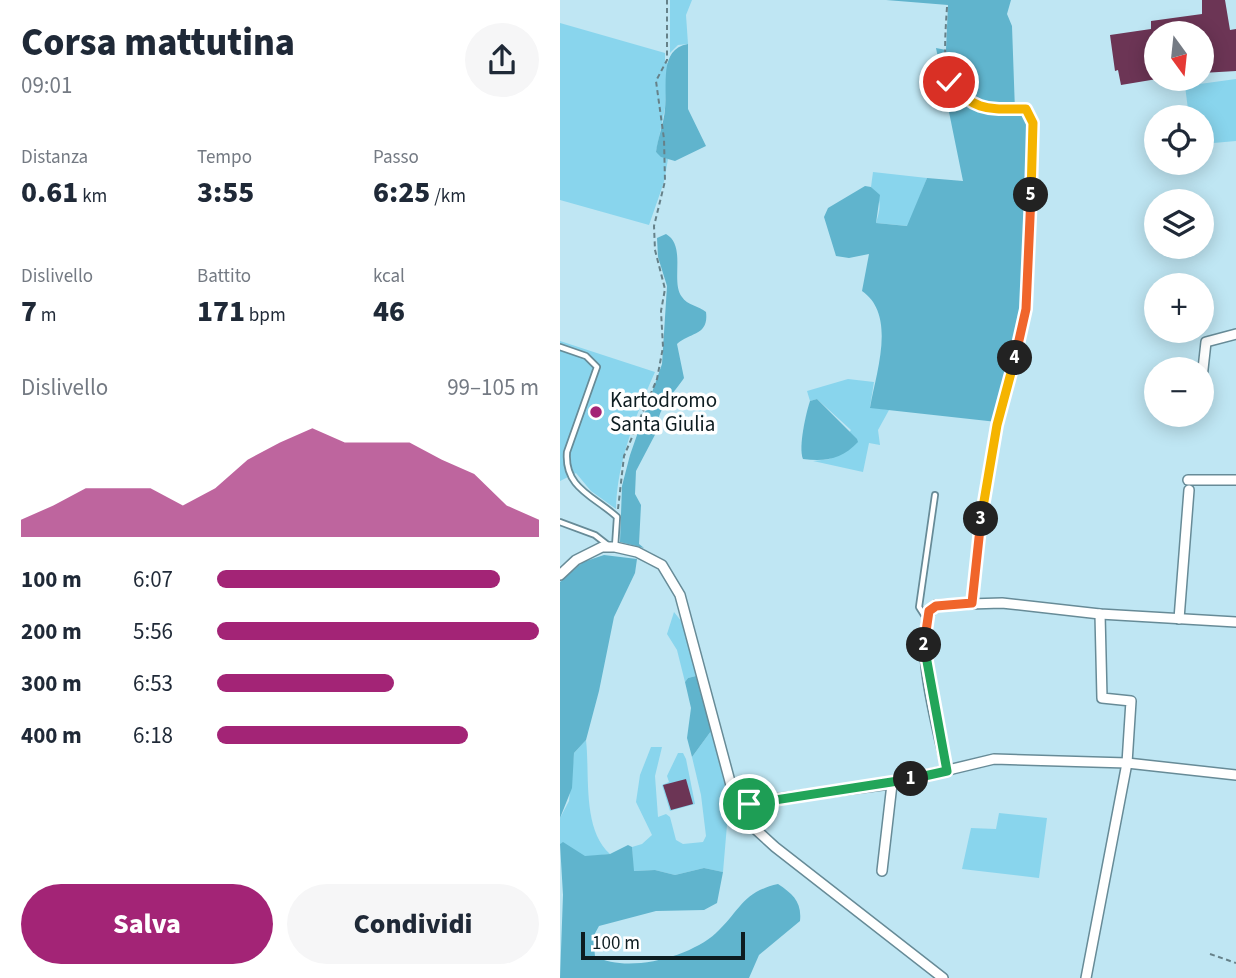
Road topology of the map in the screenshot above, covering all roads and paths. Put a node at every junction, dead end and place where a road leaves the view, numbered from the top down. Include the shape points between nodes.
1 (667, 0) edge
2 (947, 7) dead end
3 (1236, 334) edge
4 (560, 347) edge
5 (1204, 357) edge
6 (1188, 480) dead end
7 (1236, 480) edge
8 (1189, 490) dead end
9 (984, 494) joint
10 (935, 495) dead end
11 (617, 517) junction
12 (560, 522) edge
13 (612, 547) junction
14 (560, 575) edge
15 (972, 603) junction
16 (1100, 614) junction
17 (926, 618) junction
18 (1179, 619) junction
19 (1236, 622) edge
20 (1127, 763) junction
21 (947, 771) junction
22 (1236, 775) edge
23 (892, 784) junction
24 (736, 804) junction
25 (882, 871) dead end
26 (1210, 954) dead end
27 (1236, 963) edge
28 (943, 978) edge
29 (1086, 978) edge

1 - 11 path via 667,60 656,81 666,172 654,226 665,289 663,347 657,379 624,456
2 - 9 path via 943,59 949,82 966,102 992,109 1026,109 1033,123 1026,309
3 - 5 street via 1206,342
4 - 11 lane via 593,360 597,373 567,452 568,472 579,489
6 - 7 street
8 - 18 street
9 - 15 lane
10 - 17 lane via 919,607
11 - 13 lane
12 - 13 lane via 594,534
13 - 14 street via 576,560
13 - 24 street via 637,552 662,565 680,595
15 - 16 street
15 - 17 street via 936,606
16 - 18 street
16 - 20 street via 1102,698 1131,701
17 - 21 street via 924,640
18 - 19 street
20 - 21 street via 994,759
20 - 22 street
20 - 29 street
21 - 23 street
23 - 24 street
23 - 25 street
24 - 28 street via 775,847
26 - 27 path

